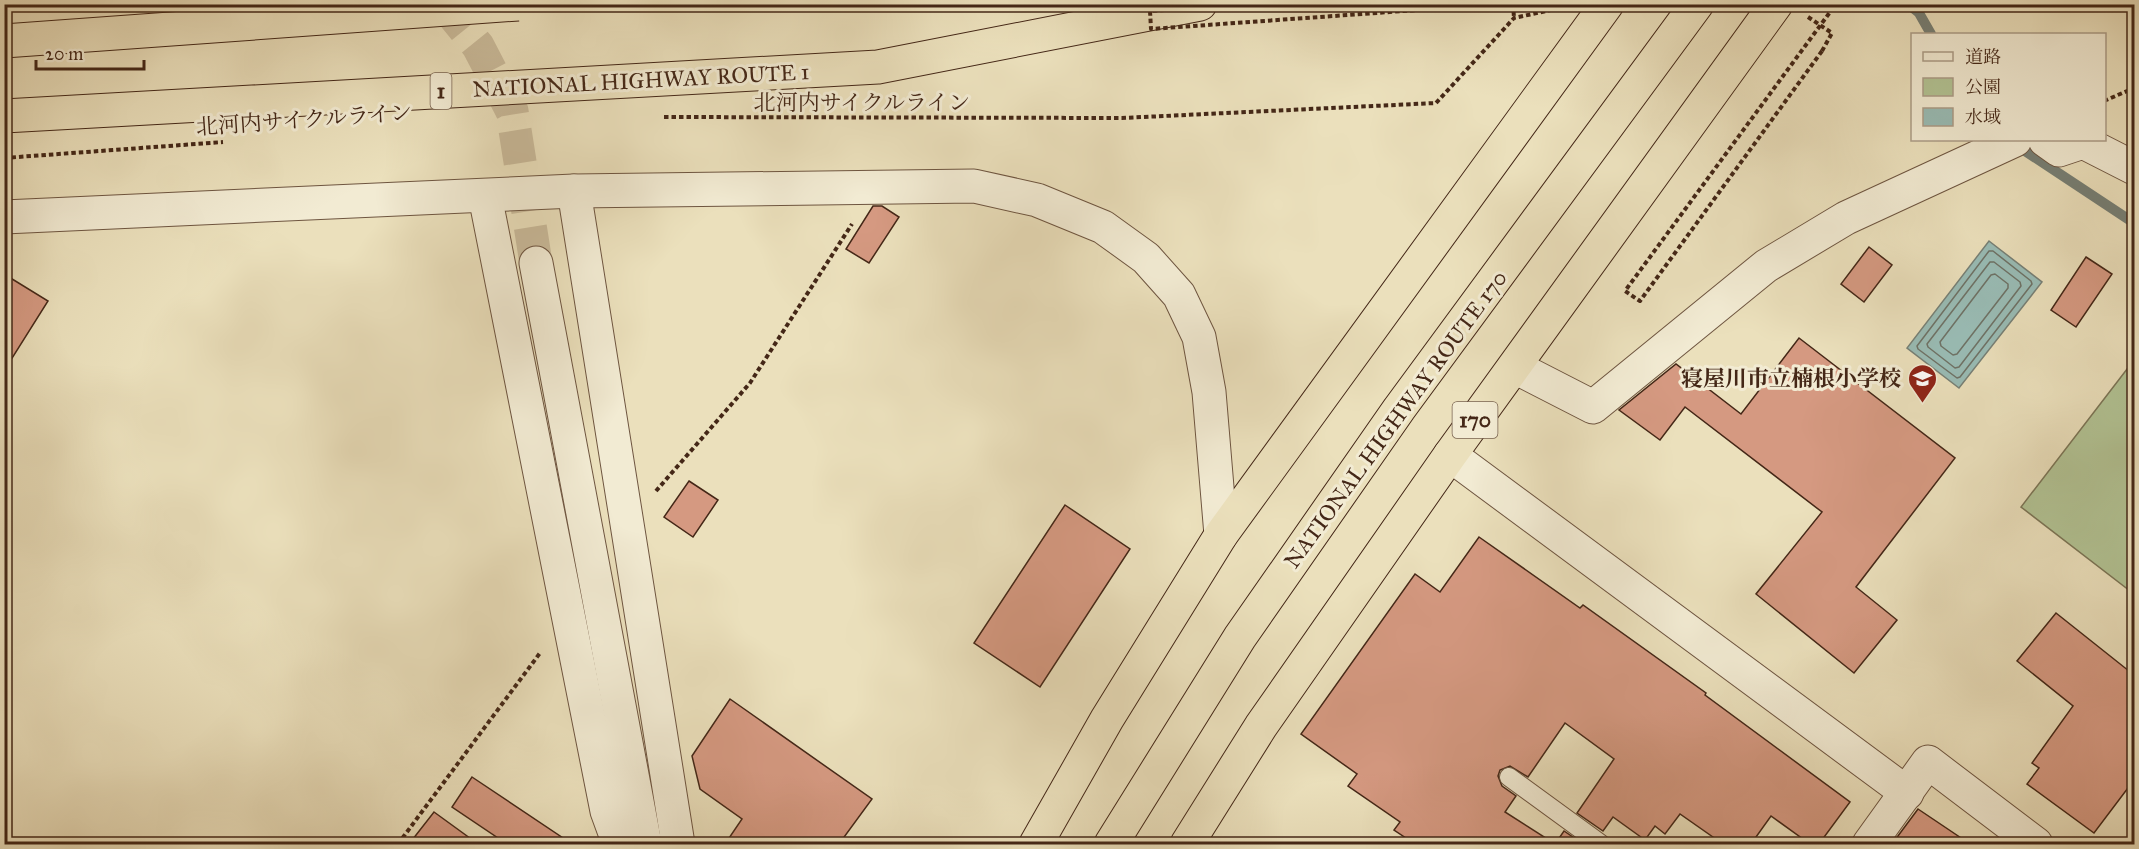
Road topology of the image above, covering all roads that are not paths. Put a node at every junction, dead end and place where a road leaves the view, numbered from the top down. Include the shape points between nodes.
1 (518, 4) edge
2 (1200, 4) edge
3 (1607, 4) edge
4 (1697, 4) edge
5 (1776, 4) edge
6 (4, 41) edge
7 (4, 116) edge
8 (2013, 141) edge
9 (2046, 141) edge
10 (2134, 168) edge
11 (574, 191) junction
12 (484, 196) junction
13 (4, 217) edge
14 (536, 262) tunnel mouth
15 (1515, 367) junction
16 (1450, 455) junction
17 (1221, 535) junction
18 (1509, 777) dead end
19 (1907, 794) junction
20 (619, 844) edge
21 (645, 844) edge
22 (678, 844) edge
23 (1036, 844) edge
24 (1111, 844) edge
25 (1187, 844) edge
26 (1601, 844) edge
27 (1869, 844) edge
28 (2036, 844) edge

1 - 6 highway, bridge
2 - 7 highway, NATIONAL HIGHWAY ROUTE 1 / 1 via 878,67
3 - 17 highway
4 - 24 highway, NATIONAL HIGHWAY ROUTE 170 via 1399,409 1240,637
5 - 15 highway, 170
8 - 15 street via 1846,218 1766,266 1593,407
9 - 10 street via 2059,150 2083,142
11 - 12 street
11 - 17 street via 974,186 1038,200 1102,227 1146,258 1179,295 1199,337 1209,392
11 - 22 street
12 - 13 street
12 - 20 street via 608,812
14 - 21 street
15 - 16 highway, 170
16 - 19 street
16 - 25 highway, 170 via 1261,726
17 - 23 highway via 1107,719
18 - 26 lane
19 - 27 street
19 - 28 street via 1928,762

